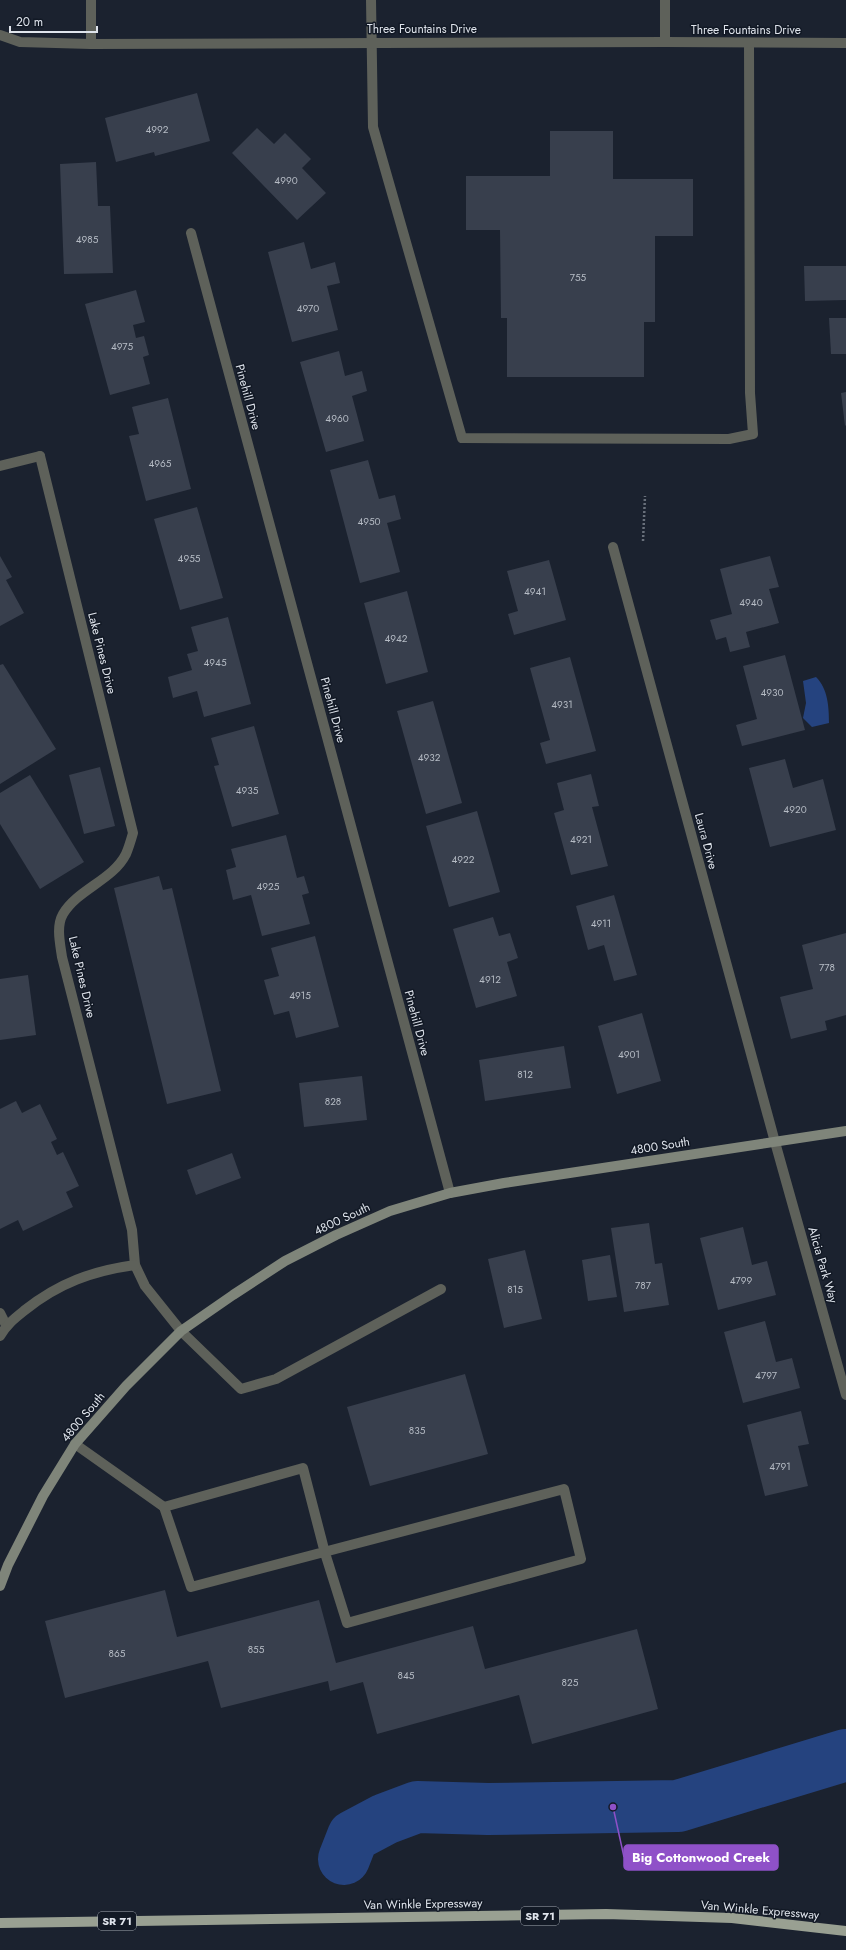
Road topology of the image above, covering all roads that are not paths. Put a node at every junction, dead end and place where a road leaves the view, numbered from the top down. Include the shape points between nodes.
1 (91, 0) edge
2 (371, 0) edge
3 (665, 0) edge
4 (0, 34) edge
5 (371, 42) junction
6 (665, 42) junction
7 (749, 43) junction
8 (846, 43) edge
9 (91, 44) junction
10 (191, 233) dead end
11 (0, 466) edge
12 (613, 547) dead end
13 (846, 1131) edge
14 (775, 1142) junction
15 (450, 1193) junction
16 (134, 1265) junction
17 (441, 1289) dead end
18 (0, 1313) edge
19 (6, 1325) junction
20 (181, 1332) junction
21 (0, 1336) edge
22 (846, 1395) edge
23 (75, 1444) junction
24 (164, 1507) junction
25 (326, 1553) junction
26 (0, 1586) edge
27 (0, 1923) edge
28 (846, 1931) edge

1 - 9 street
2 - 5 street
3 - 6 street
4 - 9 street, Three Fountains Drive via 20,42
5 - 6 street, Three Fountains Drive
5 - 7 street via 373,127 462,438 713,439 753,434 750,385
5 - 9 street, Three Fountains Drive
6 - 7 street, Three Fountains Drive
7 - 8 street, Three Fountains Drive
10 - 15 street, Pinehill Drive
11 - 16 street, Lake Pines Drive via 40,456 133,833 126,855 110,873 77,898 63,914 58,934 132,1230
12 - 14 street, Laura Drive
13 - 14 street, 4800 South
14 - 15 street, 4800 South
14 - 22 street, Alicia Park Way
15 - 20 street, 4800 South via 390,1211 285,1261
16 - 19 street via 83,1276 60,1286 37,1300
16 - 20 street, Lake Pines Drive via 145,1286
17 - 20 street, Lake Pines Drive via 276,1379 241,1389
18 - 19 street
19 - 21 street
20 - 23 street, 4800 South via 126,1386
23 - 24 street
23 - 26 street, 4800 South via 43,1496
24 - 25 street via 191,1587
24 - 25 street via 303,1468
25 - 25 street via 347,1623 581,1559 564,1489
27 - 28 main road, Van Winkle Expressway / SR 71 via 606,1914 732,1918

